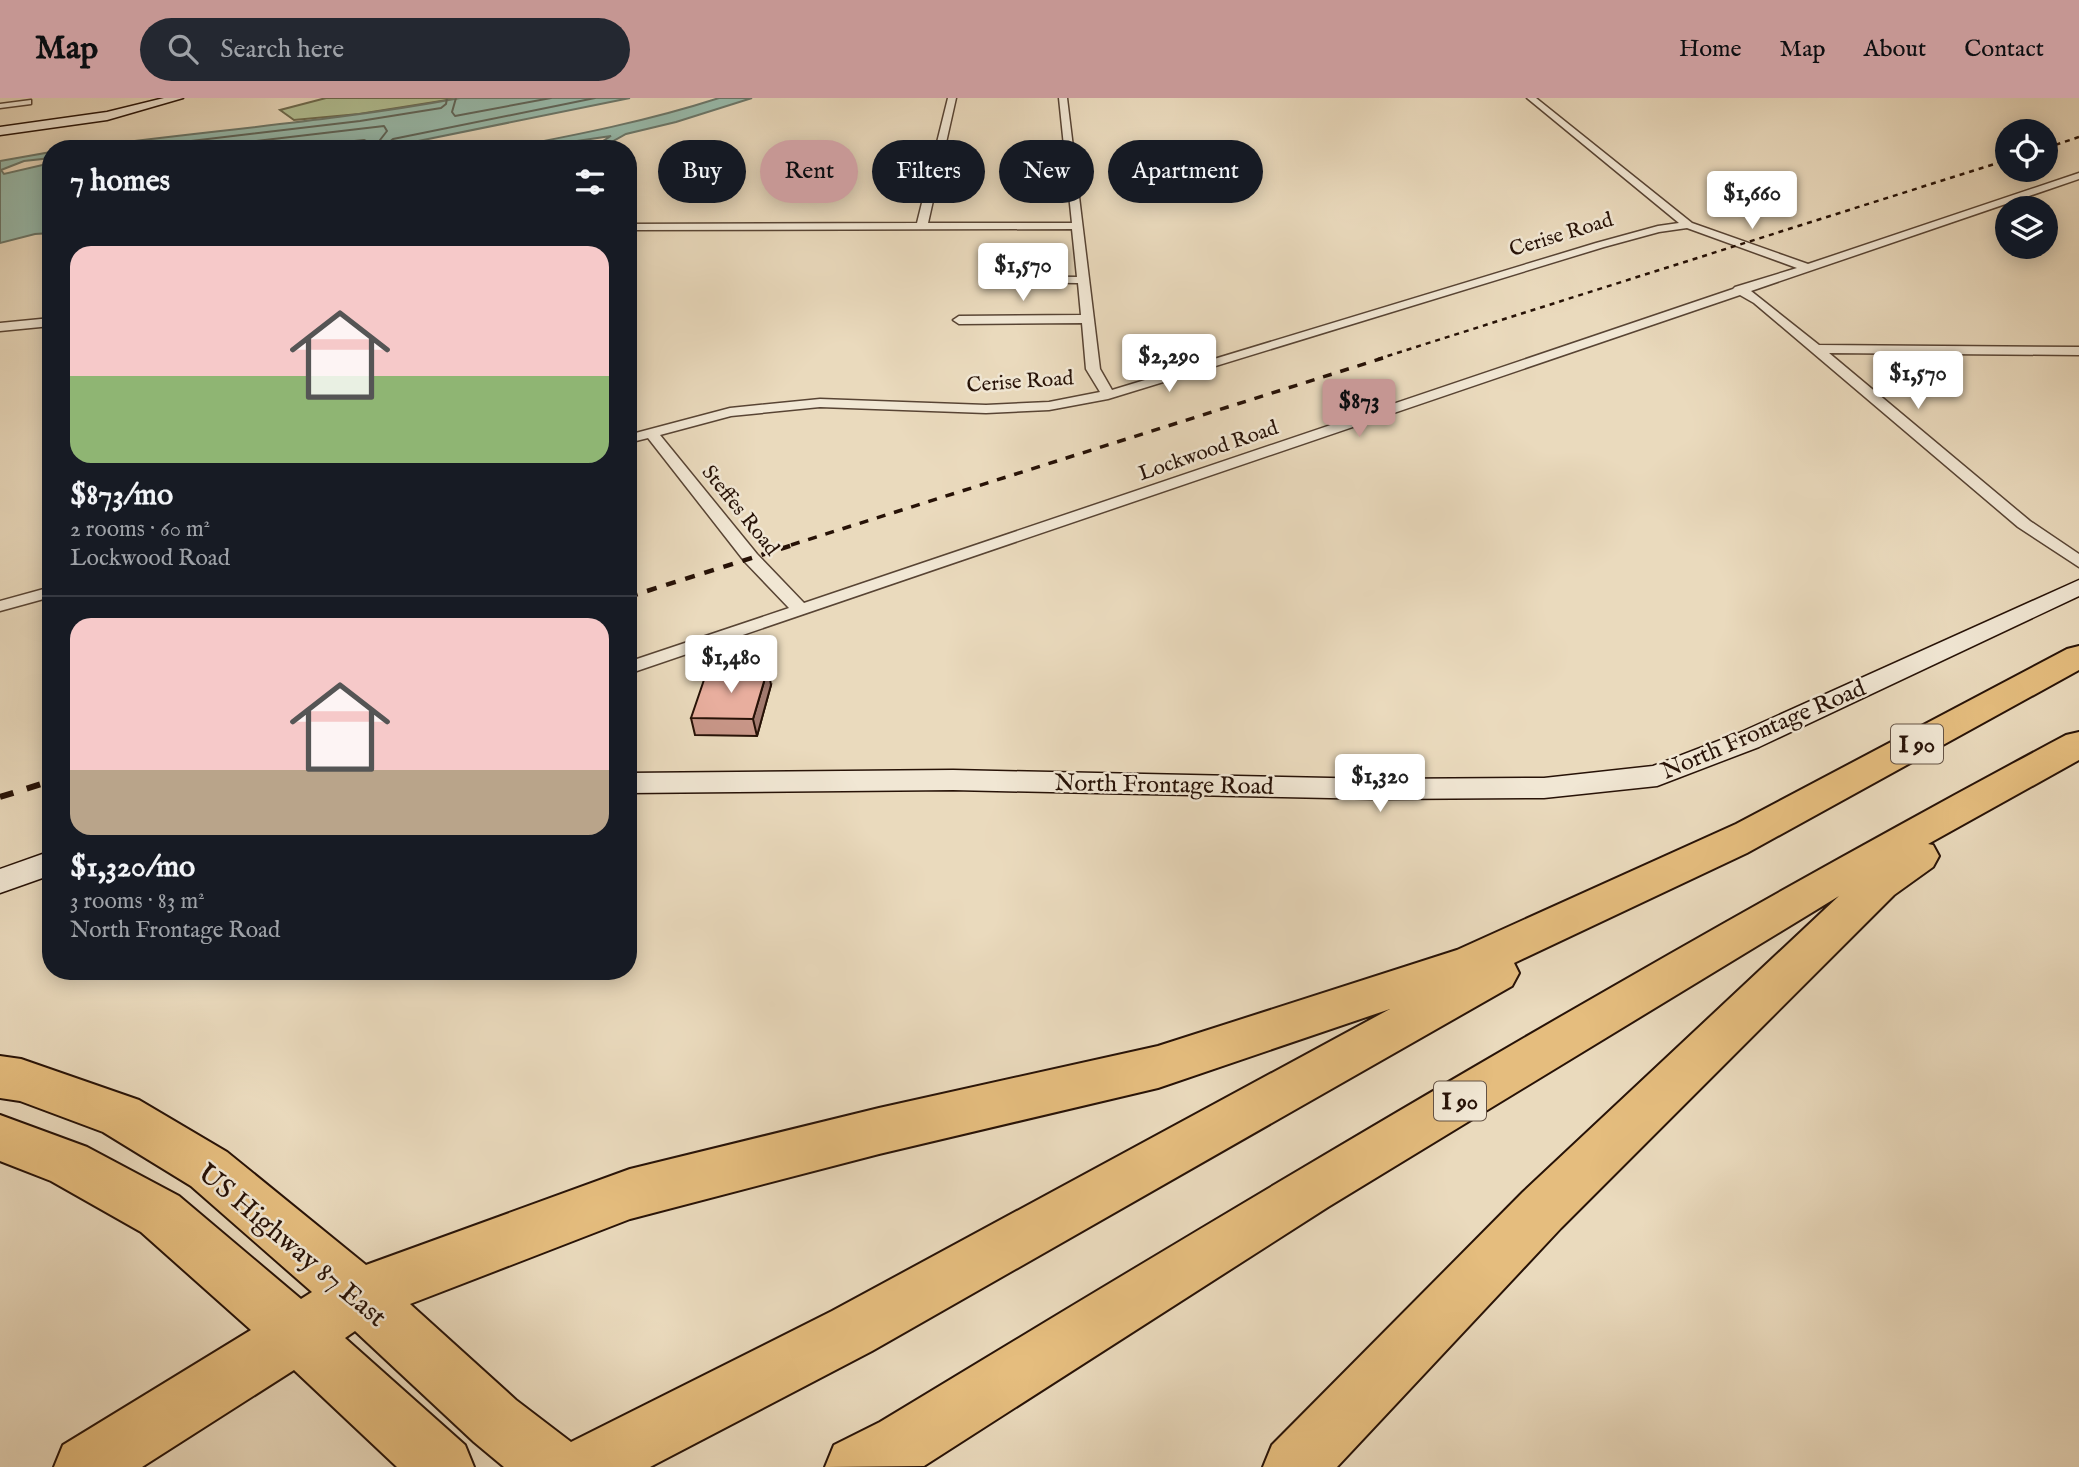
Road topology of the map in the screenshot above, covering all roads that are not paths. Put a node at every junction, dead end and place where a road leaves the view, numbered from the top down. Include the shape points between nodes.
1 (177, 98) edge
2 (952, 98) edge
3 (1063, 98) edge
4 (1531, 98) edge
5 (28, 102) dead end
6 (0, 106) edge
7 (0, 131) edge
8 (2079, 176) edge
9 (1688, 225) junction
10 (922, 226) junction
11 (1077, 226) junction
12 (637, 227) edge
13 (1806, 267) junction
14 (992, 279) dead end
15 (1083, 280) junction
16 (1739, 289) junction
17 (1088, 319) junction
18 (959, 320) dead end
19 (42, 323) edge
20 (0, 327) edge
21 (1817, 349) junction
22 (2079, 351) edge
23 (1108, 395) junction
24 (651, 433) junction
25 (637, 437) edge
26 (2079, 562) edge
27 (2079, 587) edge
28 (42, 594) edge
29 (0, 606) edge
30 (801, 610) junction
31 (2079, 656) edge
32 (637, 665) edge
33 (2075, 747) edge
34 (637, 783) edge
35 (1756, 831) junction
36 (42, 866) edge
37 (0, 881) edge
38 (0, 1077) edge
39 (0, 1138) edge
40 (359, 1296) junction
41 (299, 1335) junction
42 (436, 1461) edge
43 (85, 1467) edge
44 (553, 1467) edge
45 (586, 1467) edge
46 (856, 1467) edge
47 (1294, 1467) edge

1 - 7 main road via 107,116
2 - 10 street
3 - 11 street
4 - 9 street
5 - 6 street
8 - 13 street, Lockwood Road
9 - 13 street
9 - 23 street, Cerise Road via 1600,245
10 - 11 street
10 - 12 street
11 - 15 street
13 - 16 street, Lockwood Road
14 - 15 street
15 - 17 street
16 - 21 street
16 - 30 street, Lockwood Road
17 - 18 street
17 - 23 street via 1094,369
19 - 20 street
21 - 22 street
21 - 26 street via 2024,524
23 - 24 street, Cerise Road via 1049,406 986,409 820,403 730,412
24 - 25 street, Cerise Road
24 - 30 street, Steffes Road via 751,558
27 - 34 street, North Frontage Road via 1749,740 1657,776 1544,788 1405,789 953,780
28 - 29 street
30 - 32 street, Lockwood Road
31 - 35 highway, I 90
33 - 46 highway, I 90 via 1870,858 1310,1190 902,1444
33 - 47 highway via 1878,884 1542,1210
35 - 40 highway via 1472,962 1158,1067 630,1194
35 - 45 highway, I 90 via 852,1331
36 - 37 main road
38 - 40 highway, US Highway 87 East via 21,1080 121,1116 198,1162
39 - 41 highway via 69,1164 160,1214
40 - 41 highway
40 - 44 highway, US Highway 87 East via 495,1421
41 - 42 highway
41 - 43 highway

